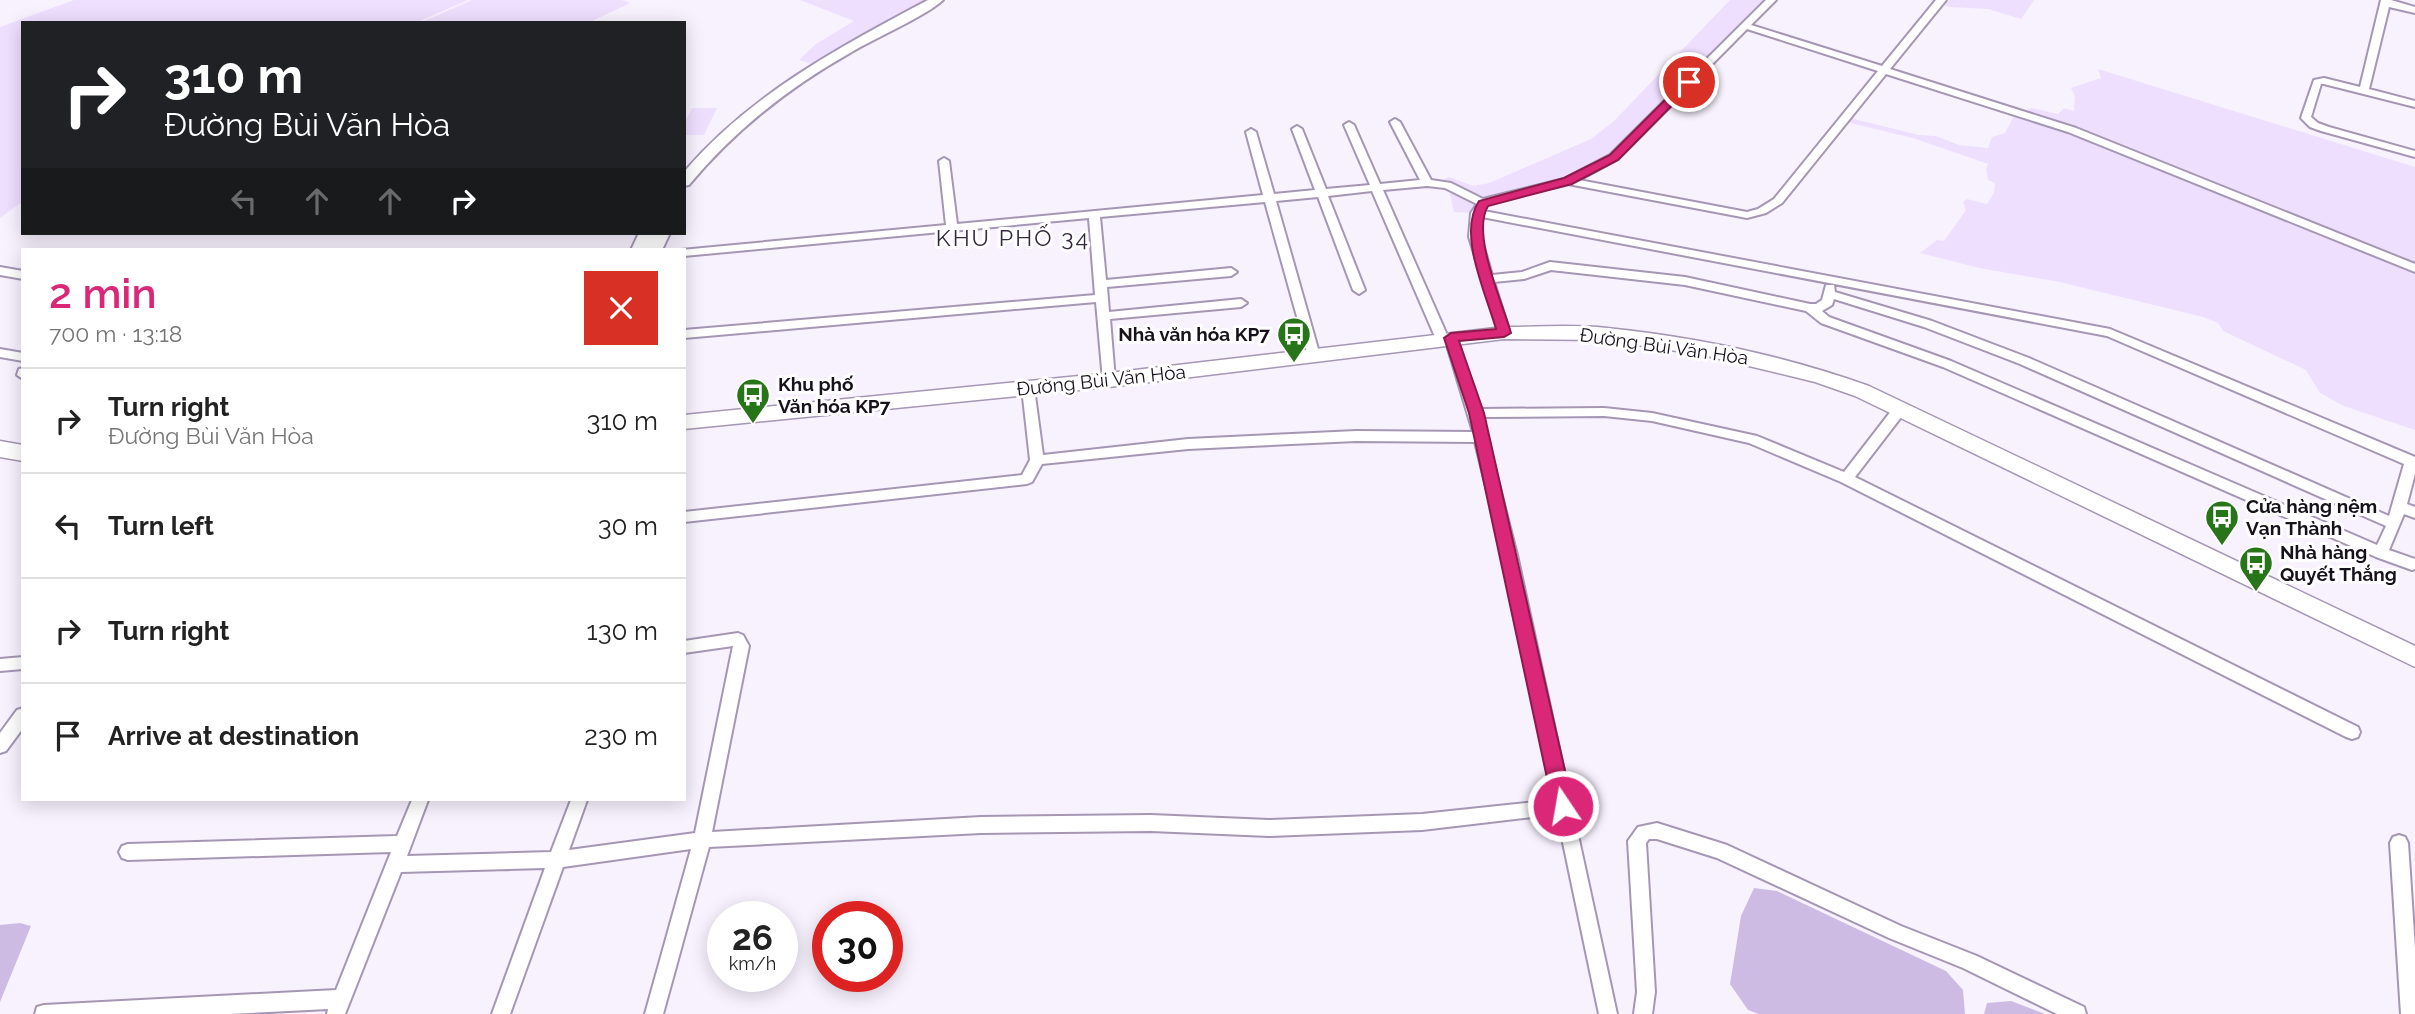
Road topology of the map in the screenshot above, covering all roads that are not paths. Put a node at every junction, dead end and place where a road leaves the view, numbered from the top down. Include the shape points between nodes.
1 (930, 0) edge
2 (937, 0) edge
3 (1771, 0) edge
4 (1941, 0) edge
5 (2386, 1) edge
6 (2415, 10) edge
7 (1746, 26) junction
8 (1885, 69) junction
9 (2364, 90) junction
10 (2415, 104) edge
11 (1395, 122) dead end
12 (1349, 125) dead end
13 (1297, 129) dead end
14 (1251, 132) dead end
15 (2415, 154) edge
16 (944, 161) dead end
17 (688, 172) edge
18 (1568, 181) junction
19 (1427, 183) junction
20 (1378, 188) junction
21 (1322, 194) junction
22 (1269, 199) junction
23 (1480, 208) junction
24 (1094, 213) junction
25 (952, 226) junction
26 (686, 253) edge
27 (2415, 268) edge
28 (0, 271) edge
29 (1231, 272) dead end
30 (21, 275) edge
31 (1487, 279) junction
32 (1831, 279) junction
33 (1100, 284) junction
34 (1359, 290) dead end
35 (1829, 295) junction
36 (1101, 298) junction
37 (1241, 303) dead end
38 (1810, 308) junction
39 (1103, 316) junction
40 (1504, 333) junction
41 (686, 334) edge
42 (1446, 338) junction
43 (0, 353) edge
44 (1314, 356) junction
45 (21, 357) edge
46 (1109, 380) junction
47 (1028, 388) junction
48 (1900, 409) junction
49 (1476, 413) junction
50 (686, 422) edge
51 (1482, 437) junction
52 (0, 449) edge
53 (21, 453) edge
54 (1037, 460) junction
55 (2413, 462) edge
56 (1846, 479) junction
57 (2399, 508) junction
58 (2415, 513) edge
59 (686, 517) edge
60 (2394, 524) junction
61 (2381, 552) junction
62 (2412, 564) dead end
63 (686, 647) edge
64 (2415, 657) edge
65 (21, 663) edge
66 (0, 664) edge
67 (21, 718) edge
68 (2352, 732) dead end
69 (0, 746) edge
70 (420, 801) edge
71 (579, 801) edge
72 (1563, 806) junction
73 (702, 840) junction
74 (2399, 843) dead end
75 (402, 844) junction
76 (128, 852) dead end
77 (556, 860) junction
78 (395, 864) junction
79 (340, 1007) edge
80 (44, 1014) edge
81 (501, 1014) edge
82 (654, 1014) edge
83 (1608, 1014) edge
84 (1643, 1014) edge
85 (2077, 1014) edge
86 (2410, 1014) edge

1 - 17 street via 758,98 713,138
2 - 17 street via 789,82 737,123
3 - 7 street
4 - 8 street
5 - 6 street
5 - 9 street
7 - 8 street
7 - 18 street via 1614,158
8 - 18 street via 1778,201 1762,211 1747,215
8 - 27 street via 2072,130
9 - 10 street
9 - 15 street via 2318,82 2306,118 2325,129
11 - 19 street
12 - 20 street
13 - 21 street
14 - 22 street
16 - 25 street
18 - 23 street via 1497,197
19 - 20 street
19 - 23 street via 1447,185
20 - 21 street
20 - 42 street
21 - 22 street
21 - 34 street
22 - 24 street
22 - 44 street
23 - 31 street via 1475,237
23 - 32 street
24 - 25 street
24 - 33 street
25 - 26 street
28 - 30 street
29 - 33 street
31 - 38 street via 1524,275 1550,266 1685,281
31 - 40 street
32 - 35 street
32 - 55 street via 2110,333
33 - 36 street
35 - 38 street via 1824,305
35 - 60 street via 1900,314 1976,342 2109,396
36 - 39 street
36 - 41 street
37 - 39 street
38 - 61 street via 1825,320 1947,364
39 - 46 street
40 - 42 main road, Đường Bùi Văn Hòa
40 - 48 main road, Đường Bùi Văn Hòa via 1604,334 1730,354 1820,376
42 - 44 main road, Đường Bùi Văn Hòa
42 - 49 street
43 - 45 street
44 - 46 main road, Đường Bùi Văn Hòa
46 - 47 main road, Đường Bùi Văn Hòa
47 - 50 main road, Đường Bùi Văn Hòa
47 - 54 street
48 - 56 street
48 - 64 main road, Đường Bùi Văn Hòa
49 - 51 street
49 - 56 street via 1560,410 1652,417 1752,439
51 - 54 street via 1356,436 1188,444
51 - 72 street
52 - 53 main road
54 - 59 street via 1027,479 1011,482
55 - 57 street
56 - 68 street
57 - 58 street
57 - 60 street
60 - 61 street
61 - 62 street
63 - 73 street via 738,639 741,646
65 - 66 street
67 - 69 street
70 - 75 street
71 - 77 street
72 - 73 street via 1422,822 1269,828 1152,823 981,825
72 - 83 street
73 - 77 street
73 - 82 street
74 - 86 street
75 - 76 street
75 - 78 street
77 - 78 street
77 - 81 street
78 - 79 street
79 - 80 street
84 - 85 street via 1646,992 1637,841 1644,832 1657,831 1721,851

